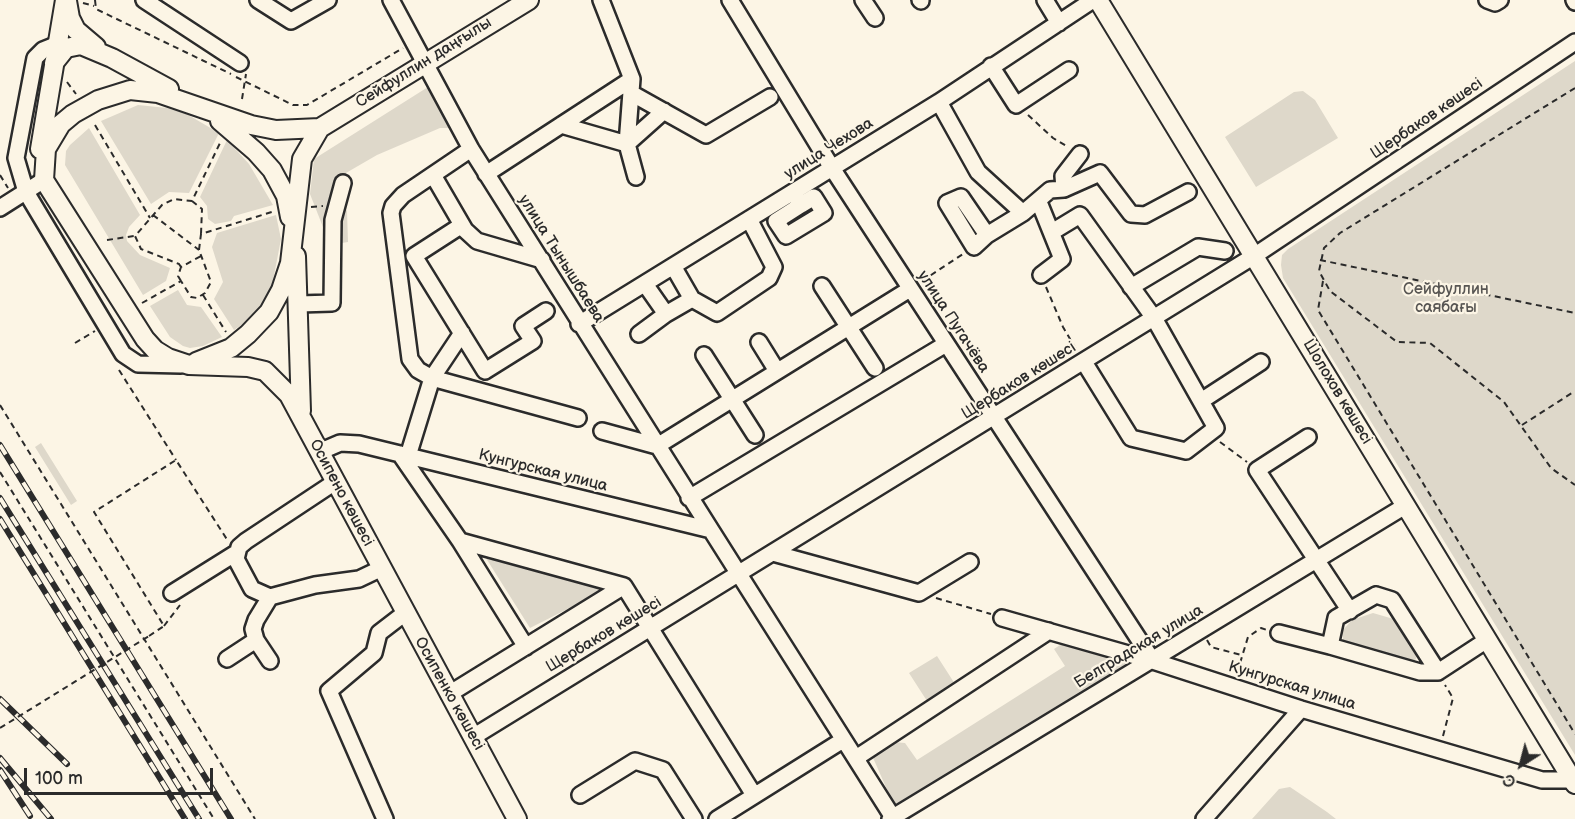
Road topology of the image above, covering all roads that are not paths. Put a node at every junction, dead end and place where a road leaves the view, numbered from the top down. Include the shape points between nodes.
1 (144, 0) edge
2 (258, 0) edge
3 (391, 0) edge
4 (529, 0) edge
5 (601, 0) edge
6 (729, 0) edge
7 (863, 0) edge
8 (1045, 0) edge
9 (1093, 0) edge
10 (1098, 0) edge
11 (1487, 0) edge
12 (1500, 0) edge
13 (71, 1) edge
14 (321, 2) edge
15 (875, 18) dead end
16 (1059, 23) junction
17 (1575, 42) edge
18 (58, 44) junction
19 (112, 58) junction
20 (425, 61) junction
21 (240, 63) road end
22 (991, 66) junction
23 (59, 70) junction
24 (1069, 70) dead end
25 (632, 86) junction
26 (770, 97) dead end
27 (939, 102) junction
28 (664, 111) junction
29 (209, 113) junction
30 (561, 125) junction
31 (320, 128) junction
32 (627, 144) junction
33 (471, 149) junction
34 (1080, 154) road end
35 (832, 168) junction
36 (486, 174) junction
37 (433, 175) junction
38 (636, 177) dead end
39 (44, 180) junction
40 (343, 183) dead end
41 (1064, 189) junction
42 (26, 192) junction
43 (1188, 192) dead end
44 (1039, 202) junction
45 (0, 208) edge
46 (1023, 213) junction
47 (749, 219) junction
48 (462, 225) junction
49 (294, 232) junction
50 (1052, 232) junction
51 (987, 235) junction
52 (1225, 251) dead end
53 (1254, 256) junction
54 (542, 260) junction
55 (673, 266) junction
56 (1041, 275) road end
57 (645, 284) junction
58 (822, 286) dead end
59 (1131, 287) junction
60 (910, 289) junction
61 (692, 300) junction
62 (299, 304) junction
63 (546, 311) dead end
64 (666, 314) junction
65 (1154, 318) junction
66 (579, 324) junction
67 (848, 328) junction
68 (462, 333) junction
69 (639, 334) dead end
70 (759, 342) dead end
71 (946, 344) junction
72 (704, 355) dead end
73 (1084, 362) junction
74 (1261, 362) dead end
75 (189, 365) junction
76 (875, 368) dead end
77 (777, 371) junction
78 (432, 378) junction
79 (732, 398) junction
80 (1201, 401) junction
81 (302, 416) junction
82 (578, 418) dead end
83 (994, 418) junction
84 (602, 431) dead end
85 (755, 435) dead end
86 (1308, 437) dead end
87 (657, 446) junction
88 (319, 452) junction
89 (404, 455) junction
90 (335, 482) junction
91 (689, 498) junction
92 (1406, 506) junction
93 (711, 531) junction
94 (460, 540) junction
95 (236, 553) junction
96 (773, 553) junction
97 (1317, 559) junction
98 (970, 562) dead end
99 (381, 569) junction
100 (737, 574) junction
101 (624, 586) junction
102 (175, 591) road end
103 (270, 597) junction
104 (1350, 611) junction
105 (405, 613) junction
106 (1002, 618) road end
107 (651, 627) junction
108 (1048, 631) junction
109 (1279, 633) road end
110 (256, 640) junction
111 (1487, 640) junction
112 (1330, 646) junction
113 (526, 647) junction
114 (227, 659) dead end
115 (270, 661) dead end
116 (1153, 661) junction
117 (1438, 672) junction
118 (450, 694) junction
119 (1301, 709) junction
120 (473, 737) junction
121 (843, 740) junction
122 (856, 758) junction
123 (1574, 782) edge
124 (580, 795) dead end
125 (754, 795) junction
126 (892, 818) edge
127 (385, 819) edge
128 (517, 819) edge
129 (694, 819) edge
130 (717, 819) edge
131 (1204, 819) edge

1 - 21 street
2 - 14 street via 291,21
3 - 20 street, улица Тынышбаева
4 - 20 main road, Сейфуллин даңғылы
5 - 25 street
6 - 35 street, улица Пугачёва
7 - 15 street
8 - 16 street
9 - 16 street, улица Чехова
10 - 53 main road, Шолохов көшесі
11 - 12 street
13 - 18 main road
13 - 19 main road via 70,18 76,30
16 - 22 street, улица Чехова
17 - 53 street, Щербаков көшесі
18 - 23 main road
18 - 42 street via 35,58 16,158
19 - 23 main road via 73,45 60,53
19 - 29 main road
20 - 31 main road, Сейфуллин даңғылы
20 - 33 street, улица Тынышбаева
22 - 24 street via 1016,105
22 - 27 street, улица Чехова
23 - 39 main road via 40,153
25 - 28 street
25 - 30 street
25 - 32 street
26 - 28 street via 706,135
27 - 35 street, улица Чехова
27 - 46 street via 978,172
28 - 32 street
29 - 31 main road, Сейфуллин даңғылы via 276,130
29 - 39 main road via 143,90 98,100 73,114 52,136 44,163
29 - 49 main road via 237,134 272,170 286,196
30 - 32 street
30 - 36 street
31 - 49 main road, Сейфуллин даңғылы via 302,159
32 - 38 street
33 - 36 street, улица Тынышбаева
33 - 37 street
34 - 41 street via 1063,176
35 - 47 street, улица Чехова via 797,199
35 - 60 street, улица Пугачёва
36 - 54 street, улица Тынышбаева
37 - 48 street
37 - 78 street via 398,200 390,219 410,359 418,370
39 - 42 street
39 - 75 main road via 145,339 168,358
40 - 62 street via 333,220 332,303
41 - 43 street via 1100,173 1131,214 1145,214
41 - 44 street via 1050,190
42 - 45 street
42 - 75 street via 123,354 138,364
44 - 46 street
44 - 50 street
46 - 51 street
47 - 55 street, улица Чехова
47 - 61 street via 773,264 772,275 717,313
48 - 54 street via 486,245
48 - 68 street via 414,256
49 - 62 main road
49 - 75 main road via 290,262 269,312 231,348
50 - 56 street via 1062,259
50 - 59 street via 1080,215
51 - 51 street via 974,247 947,203 961,198
52 - 59 street via 1198,247
53 - 65 street, Щербаков көшесі
53 - 92 main road, Шолохов көшесі
54 - 66 street, улица Тынышбаева
55 - 57 street, улица Чехова
55 - 61 street
57 - 64 street
57 - 66 street, улица Чехова
58 - 67 street
59 - 65 street
60 - 67 street
60 - 71 street, улица Пугачёва
61 - 64 street
62 - 81 main road
63 - 68 street via 523,326 533,341 485,371
64 - 69 street
65 - 73 street, Щербаков көшесі
65 - 80 street
66 - 87 street, улица Тынышбаева
67 - 76 street
67 - 77 street
68 - 78 street
70 - 77 street
71 - 83 street, улица Пугачёва
71 - 91 street
72 - 79 street
73 - 80 street via 1131,438 1186,451 1216,428
73 - 83 street, Щербаков көшесі
74 - 80 street
75 - 81 main road via 265,371
77 - 79 street
78 - 82 street
78 - 89 street
79 - 85 street
79 - 87 street
81 - 88 main road, Осипено көшесі
83 - 96 street, Щербаков көшесі
83 - 116 street, улица Пугачёва
84 - 87 street
86 - 97 street via 1257,470
87 - 91 street, улица Тынышбаева
88 - 89 street, Кунгурская улица via 347,442
88 - 90 main road, Осипено көшесі
89 - 93 street, Кунгурская улица
89 - 94 street
90 - 95 street via 246,541
90 - 99 main road, Осипено көшесі
91 - 93 street, улица Тынышбаева
92 - 97 street, Белградская улица
92 - 111 main road, Шолохов көшесі
93 - 100 street
94 - 101 street
94 - 113 street
95 - 102 street
95 - 103 street via 252,589
96 - 98 street via 919,593
96 - 100 street, Щербаков көшесі
97 - 104 street
97 - 116 street, Белградская улица
99 - 103 street via 359,579
99 - 105 main road, Осипенко көшесі
100 - 107 street, Щербаков көшесі
100 - 121 street
101 - 107 street
101 - 113 street
103 - 110 street via 253,629
104 - 112 street via 1336,618
104 - 117 street via 1376,595 1392,600
105 - 118 main road, Осипенко көшесі
105 - 127 street via 379,633 374,652 328,691
106 - 108 street, Кунгурская улица
107 - 120 street, Щербаков көшесі
107 - 125 street
108 - 116 street, Кунгурская улица
108 - 122 street
109 - 112 street
110 - 114 street
110 - 115 street
111 - 117 street
111 - 123 main road, Шолохов көшесі
112 - 117 street via 1420,672
113 - 118 street
116 - 119 street, Кунгурская улица
116 - 126 street, Белградская улица
118 - 120 main road, Осипенко көшесі
119 - 123 street, Кунгурская улица via 1542,780
119 - 131 street
120 - 128 main road, Осипенко көшесі
121 - 122 street
121 - 125 street
122 - 126 street
124 - 129 street via 635,761 663,770
125 - 130 street

